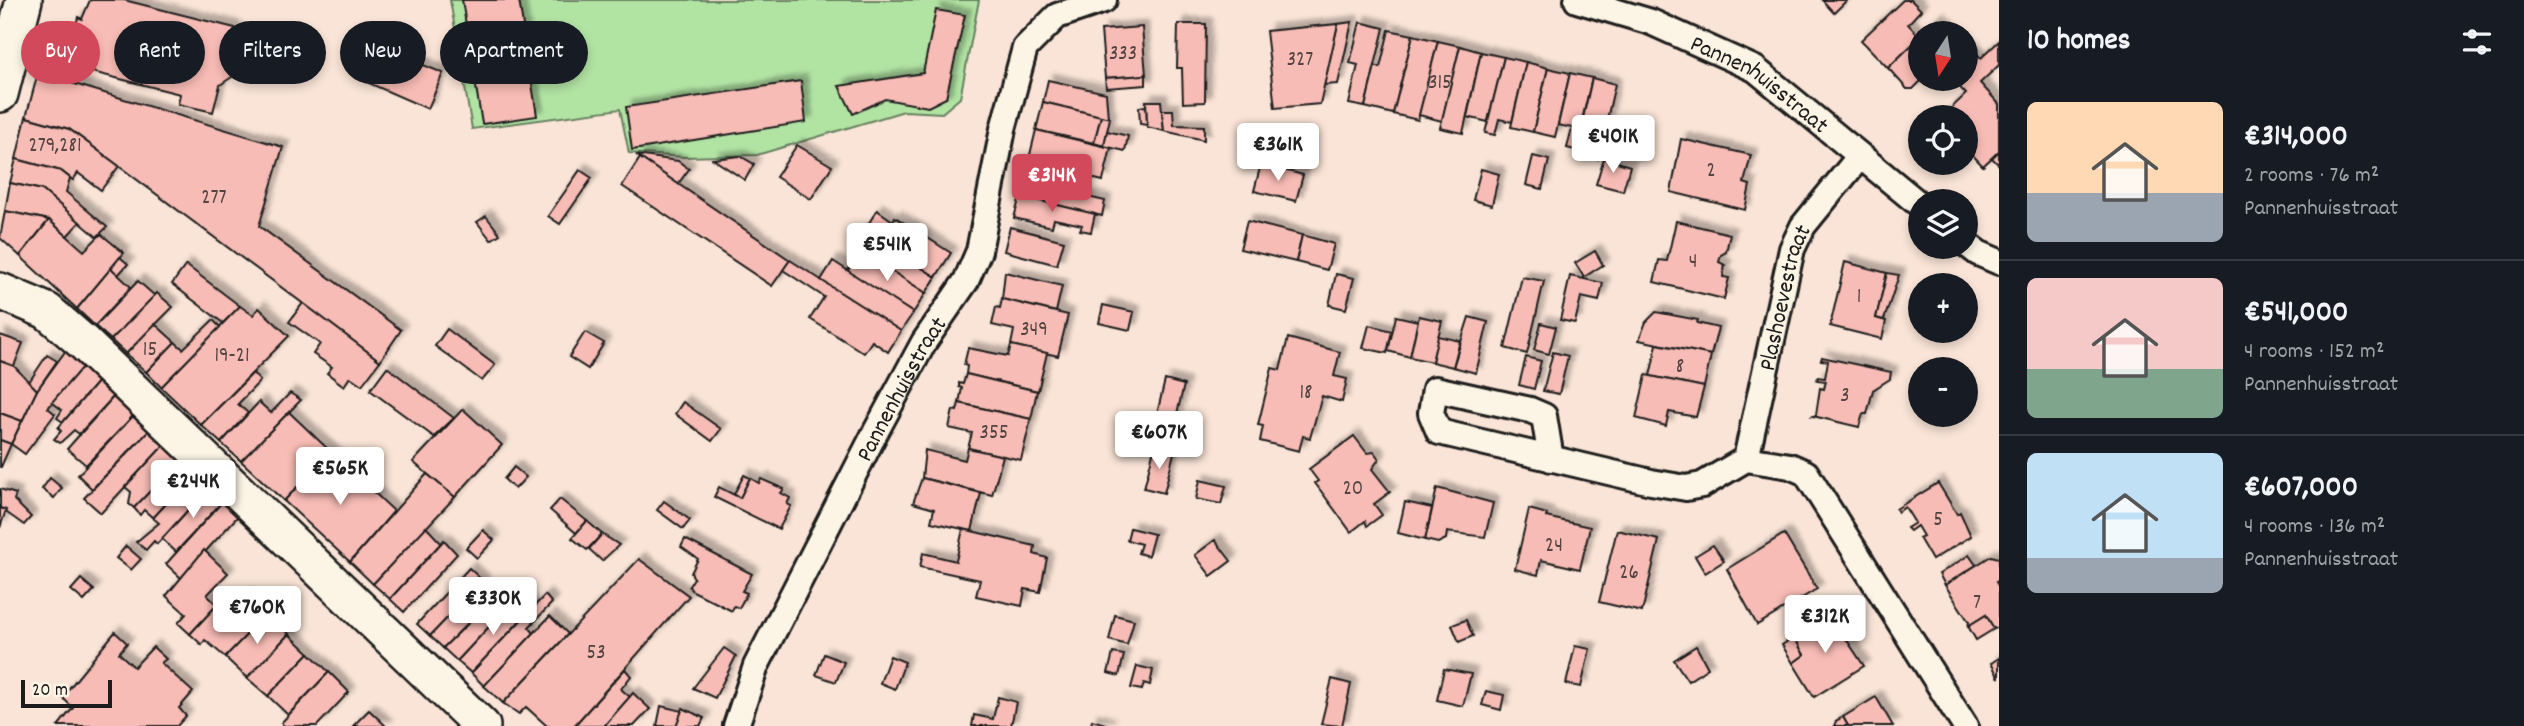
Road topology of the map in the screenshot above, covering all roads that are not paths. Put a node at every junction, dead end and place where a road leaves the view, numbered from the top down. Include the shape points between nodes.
1 (24, 0) edge
2 (1104, 0) edge
3 (1577, 0) edge
4 (1643, 10) edge
5 (0, 94) edge
6 (1860, 156) junction
7 (1908, 195) edge
8 (1978, 253) edge
9 (1999, 262) edge
10 (0, 291) edge
11 (1551, 459) junction
12 (1746, 459) junction
13 (482, 726) edge
14 (736, 726) edge
15 (1965, 726) edge

1 - 5 street
2 - 14 street, Pannenhuisstraat via 1057,16 1025,48 1003,129 979,251 966,281 924,342 875,433 756,666
3 - 4 street, Pannenhuisstraat
4 - 6 street, Pannenhuisstraat via 1755,69
6 - 7 street, Pannenhuisstraat
6 - 12 street, Plashoevestraat via 1803,226 1792,250
8 - 9 street
10 - 13 street via 47,311 84,343
11 - 11 street via 1439,432 1431,413 1435,389 1544,416
11 - 12 street via 1686,488 1702,485
12 - 15 street via 1806,473

